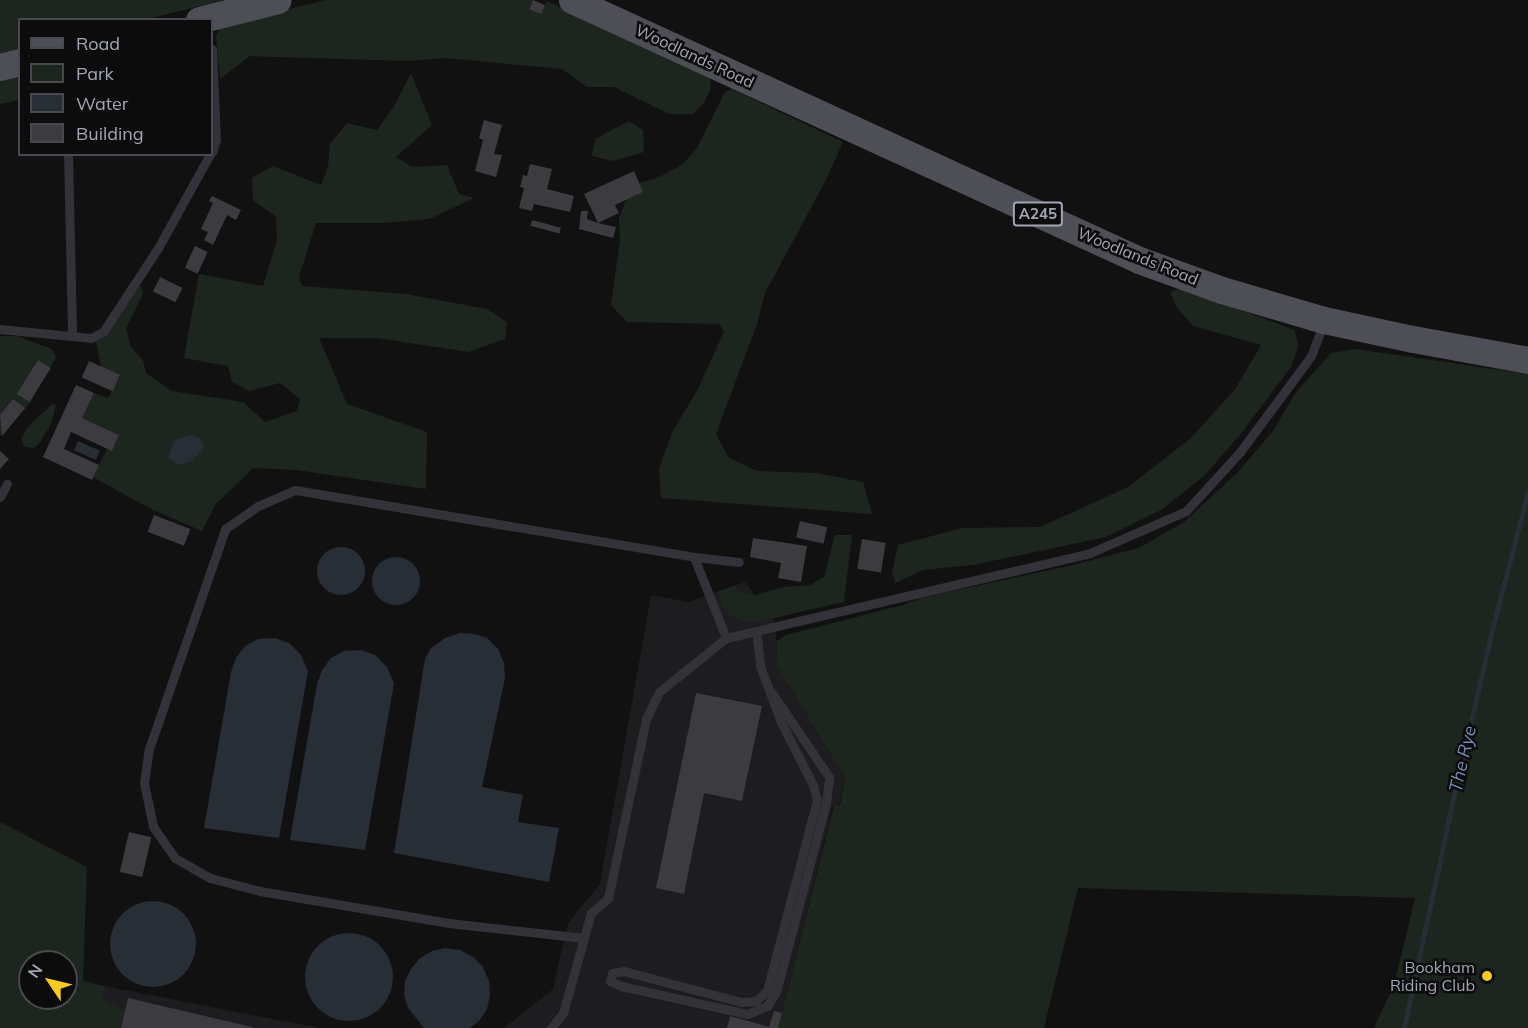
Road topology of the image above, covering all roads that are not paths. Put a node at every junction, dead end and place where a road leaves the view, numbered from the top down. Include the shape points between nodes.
1 (278, 0) edge
2 (572, 0) edge
3 (209, 18) edge
4 (18, 62) edge
5 (0, 67) edge
6 (213, 72) edge
7 (213, 148) edge
8 (68, 156) edge
9 (209, 156) edge
10 (1324, 320) junction
11 (0, 329) edge
12 (72, 336) junction
13 (1528, 360) edge
14 (7, 484) dead end
15 (0, 497) edge
16 (694, 556) junction
17 (739, 562) dead end
18 (756, 631) junction
19 (726, 638) junction
20 (772, 693) junction
21 (813, 785) junction
22 (827, 785) junction
23 (584, 938) junction
24 (551, 1028) edge

1 - 3 main road
2 - 10 main road, Woodlands Road / A245 via 1139,260
4 - 5 main road
6 - 7 lane
8 - 12 lane
9 - 12 lane via 158,248 104,332 91,338
10 - 13 main road, Woodlands Road / A245
10 - 18 lane via 1311,356 1240,452 1186,511 1090,553
11 - 12 lane
14 - 15 lane
16 - 17 lane
16 - 19 lane
16 - 23 lane via 295,490 258,506 225,529 149,749 144,783 153,826 175,858 210,878 260,891 449,922
18 - 19 lane
18 - 20 lane via 760,666
19 - 23 lane via 659,692 646,719 608,898 591,913
20 - 21 lane via 781,722
20 - 22 lane via 828,777
21 - 22 lane via 821,792
21 - 22 lane via 817,800 797,878 767,990 756,1001 741,1002 624,971 612,972 610,981 747,1014 767,1006 776,992 826,803
23 - 24 lane via 563,1014

